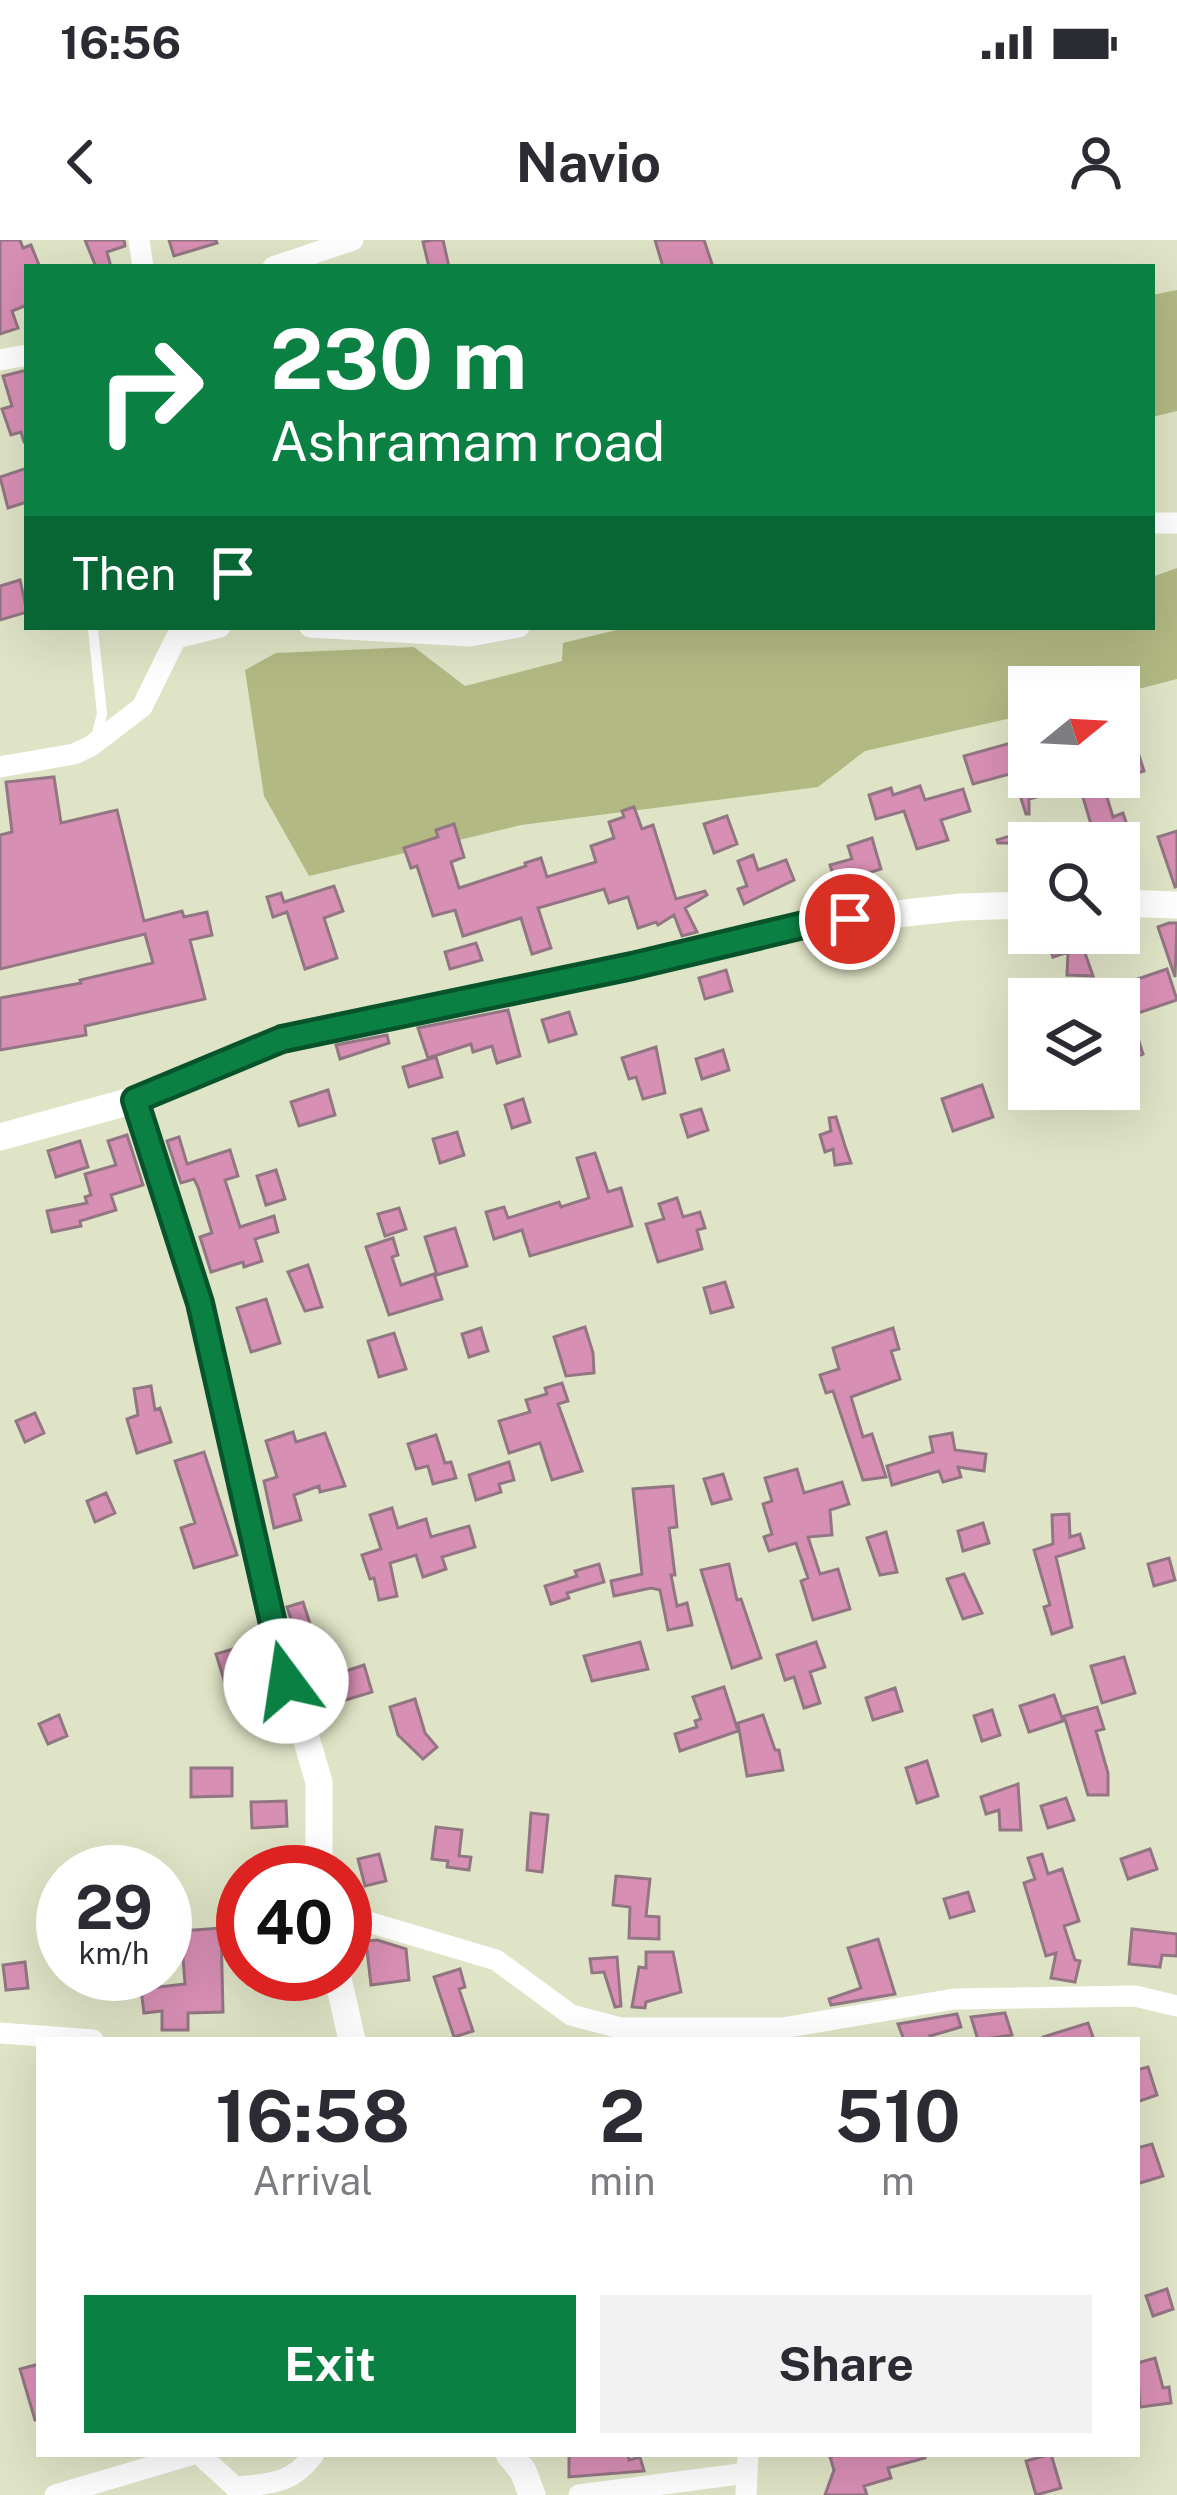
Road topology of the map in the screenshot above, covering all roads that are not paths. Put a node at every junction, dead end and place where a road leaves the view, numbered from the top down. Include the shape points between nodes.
1 (353, 240) edge
2 (282, 264) edge
3 (93, 630) edge
4 (208, 630) edge
5 (345, 630) edge
6 (503, 630) edge
7 (92, 746) junction
8 (0, 767) edge
9 (1140, 904) edge
10 (1177, 905) edge
11 (1008, 906) edge
12 (135, 1100) junction
13 (0, 1137) edge
14 (319, 1845) edge
15 (372, 1923) edge
16 (343, 2001) edge
17 (1177, 2006) edge
18 (824, 2030) edge
19 (0, 2033) edge
20 (53, 2037) edge
21 (351, 2037) edge
22 (187, 2457) edge
23 (200, 2457) edge
24 (312, 2457) edge
25 (512, 2457) edge
26 (747, 2474) edge
27 (55, 2495) edge
28 (532, 2495) edge
29 (580, 2495) edge

1 - 2 street
3 - 7 lane via 102,714
4 - 7 street via 176,638 142,707
5 - 6 street via 470,636
7 - 8 street
9 - 10 main road
11 - 12 main road via 812,923 282,1039
12 - 13 main road
12 - 14 main road via 200,1303 267,1606 319,1782
15 - 18 street via 496,1960 572,2015 620,2028
16 - 21 main road
17 - 18 street via 1117,1995 954,1999
19 - 20 street
22 - 27 street
23 - 24 street via 235,2487 278,2483
25 - 28 main road
26 - 29 street

